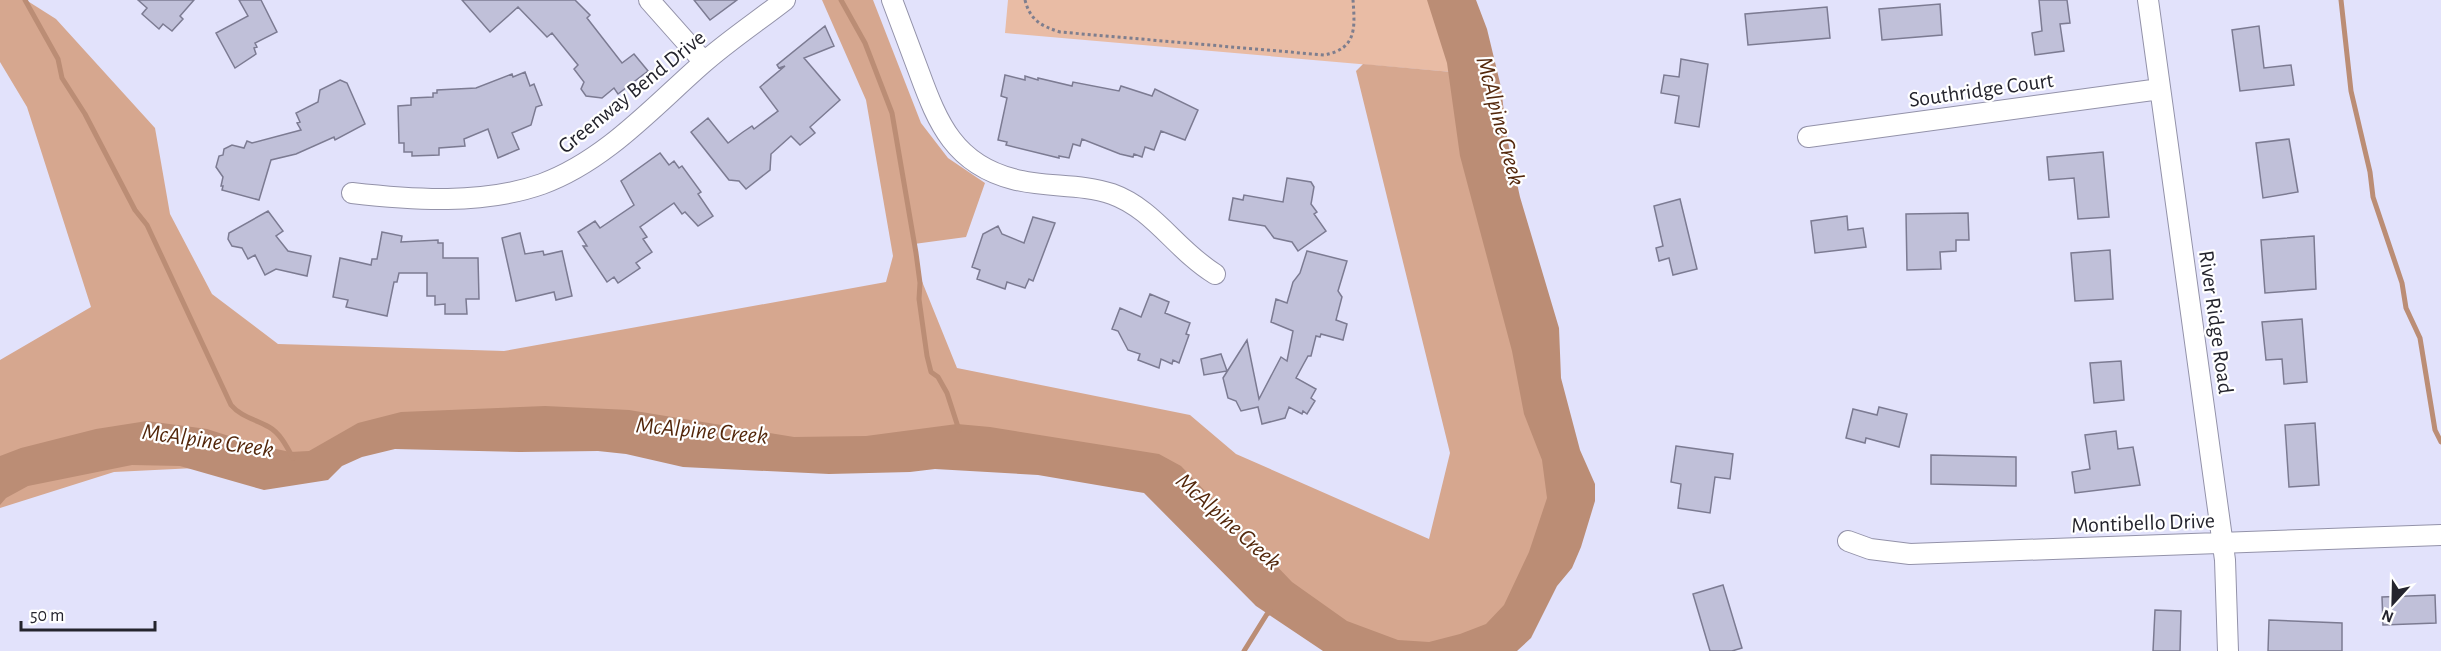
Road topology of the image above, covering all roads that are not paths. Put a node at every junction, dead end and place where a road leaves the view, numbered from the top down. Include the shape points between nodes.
1 (649, 0) edge
2 (785, 0) edge
3 (892, 0) edge
4 (2148, 0) edge
5 (705, 62) junction
6 (2160, 89) junction
7 (1808, 137) dead end
8 (352, 193) dead end
9 (1215, 274) dead end
10 (2441, 535) edge
11 (1848, 541) dead end
12 (2223, 543) junction
13 (2228, 651) edge

1 - 5 street
2 - 5 street, Greenway Bend Drive
3 - 9 street via 940,125 967,157 980,167 1011,179 1118,196 1154,219 1185,252
4 - 6 street, River Ridge Road
5 - 8 street, Greenway Bend Drive via 603,150 541,184 486,196 384,197
6 - 7 street, Southridge Court
6 - 12 street, River Ridge Road
10 - 12 street, Montibello Drive
11 - 12 street, Montibello Drive via 1870,549 1910,554
12 - 13 street, River Ridge Road

